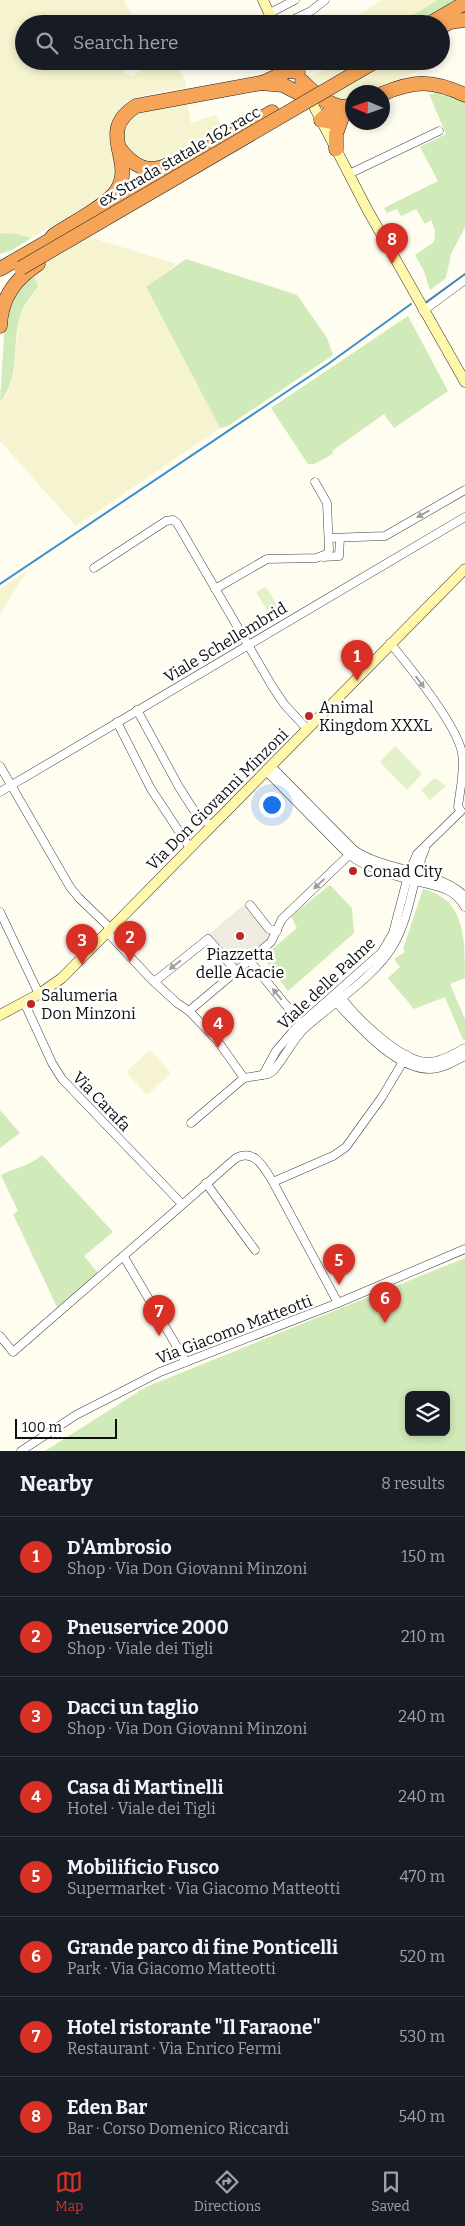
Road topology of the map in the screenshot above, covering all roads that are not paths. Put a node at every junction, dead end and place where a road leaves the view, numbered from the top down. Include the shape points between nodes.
1 (263, 0) edge
2 (295, 0) edge
3 (325, 0) edge
4 (465, 3) edge
5 (465, 9) edge
6 (270, 13) joint
7 (303, 15) edge
8 (444, 15) edge
9 (450, 17) edge
10 (465, 20) edge
11 (450, 22) edge
12 (348, 70) edge
13 (361, 70) edge
14 (297, 71) edge
15 (282, 73) edge
16 (390, 91) edge
17 (465, 95) edge
18 (310, 99) junction
19 (345, 109) edge
20 (272, 112) junction
21 (345, 112) edge
22 (345, 114) edge
23 (322, 122) junction
24 (439, 131) dead end
25 (118, 147) junction
26 (336, 148) junction
27 (349, 174) junction
28 (48, 242) junction
29 (0, 260) edge
30 (0, 269) edge
31 (22, 272) junction
32 (0, 280) edge
33 (465, 280) edge
34 (424, 311) junction
35 (0, 326) edge
36 (465, 382) edge
37 (315, 482) dead end
38 (465, 490) edge
39 (465, 517) edge
40 (330, 538) junction
41 (340, 538) junction
42 (323, 557) junction
43 (94, 568) dead end
44 (463, 574) edge
45 (216, 589) junction
46 (390, 643) junction
47 (248, 644) junction
48 (138, 710) junction
49 (117, 722) junction
50 (307, 729) junction
51 (0, 766) edge
52 (268, 769) junction
53 (11, 785) junction
54 (0, 792) edge
55 (211, 826) junction
56 (190, 848) junction
57 (351, 852) junction
58 (412, 876) junction
59 (465, 896) edge
60 (250, 905) dead end
61 (465, 907) edge
62 (0, 912) edge
63 (109, 930) junction
64 (277, 931) junction
65 (249, 960) junction
66 (236, 971) junction
67 (154, 982) junction
68 (39, 994) junction
69 (337, 998) junction
70 (24, 1002) junction
71 (189, 1011) junction
72 (0, 1015) edge
73 (303, 1026) junction
74 (465, 1048) edge
75 (465, 1056) edge
76 (405, 1058) junction
77 (244, 1078) junction
78 (191, 1123) dead end
79 (273, 1182) junction
80 (206, 1183) junction
81 (182, 1204) junction
82 (465, 1249) edge
83 (254, 1250) dead end
84 (124, 1257) junction
85 (338, 1303) junction
86 (0, 1336) edge
87 (186, 1362) junction
88 (21, 1451) edge

1 - 6 street
2 - 6 street
3 - 7 street
4 - 8 highway
5 - 9 highway
10 - 11 highway
12 - 20 highway, ex Strada statale 162 racc
13 - 31 highway, ex Strada statale 162 racc, bridge via 113,214
14 - 15 highway
14 - 18 street
14 - 19 highway via 316,95
15 - 18 highway
15 - 25 highway via 261,84 136,106 123,116 118,125
16 - 17 highway via 424,83 447,87
18 - 23 street
20 - 25 highway via 157,169 137,166
20 - 28 highway, ex Strada statale 162 racc
21 - 23 highway via 333,122
22 - 26 highway via 336,134
23 - 26 street
24 - 27 street
25 - 28 highway via 123,169 118,189 108,200
26 - 27 street
27 - 34 street
28 - 29 highway
28 - 30 highway, ex Strada statale 162 racc
31 - 32 highway, ex Strada statale 162 racc
31 - 35 highway via 6,298
33 - 34 street
34 - 36 street
37 - 40 street via 327,503
38 -> 41 street via 385,536
39 - 47 street, Viale Schellembrid
40 - 41 street
40 - 42 street via 329,550
41 - 42 street via 339,556
42 - 45 street via 266,559
43 - 45 street via 166,521 173,520
44 - 46 street, Via Don Giovanni Minzoni
45 - 47 street
46 - 50 street, Via Don Giovanni Minzoni
46 -> 58 street, Viale delle Palme via 440,711 462,754 458,807 461,811 428,842
47 - 48 street, Viale Schellembrid
47 - 50 street via 278,696
48 - 49 street, Viale Schellembrid
48 - 55 street via 183,794
49 - 53 street, Viale Schellembrid
49 - 56 street via 147,780
50 - 52 street, Via Don Giovanni Minzoni
51 - 53 street
52 - 55 street, Via Don Giovanni Minzoni
52 - 57 street
53 - 54 street, Viale Schellembrid
53 - 63 street via 70,887
55 - 56 street, Via Don Giovanni Minzoni
56 - 63 street, Via Don Giovanni Minzoni
57 - 58 street via 365,865
57 -> 64 street via 282,919
58 - 59 street via 450,884
58 - 61 street via 447,889
58 - 69 street, Viale delle Palme via 393,933 382,952
60 - 64 street via 269,929
62 - 68 street
63 - 67 street
63 - 68 street, Via Don Giovanni Minzoni via 62,978
64 - 65 street via 271,942
65 - 66 street
73 -> 65 street
66 -> 67 street via 208,939
66 - 71 street
67 - 71 street
68 - 70 street, Via Don Giovanni Minzoni
69 - 73 street, Viale delle Palme
69 - 76 street via 370,1038
70 - 72 street, Via Don Giovanni Minzoni
70 - 81 street, Via Carafa via 62,1079
71 - 77 street via 226,1050
73 - 77 street, Viale delle Palme via 277,1067 268,1074
74 - 76 street via 438,1061
75 - 76 street via 440,1068 430,1069 421,1068
76 - 79 street via 346,1148
77 - 78 street
79 - 80 street via 259,1161 249,1155 236,1158
79 - 85 street
80 - 81 street
80 - 83 street
81 - 84 street
82 - 85 street, Via Giacomo Matteotti
84 - 86 street via 14,1352
84 - 87 street
85 - 87 street, Via Giacomo Matteotti
87 - 88 street, Via Giacomo Matteotti via 76,1415

